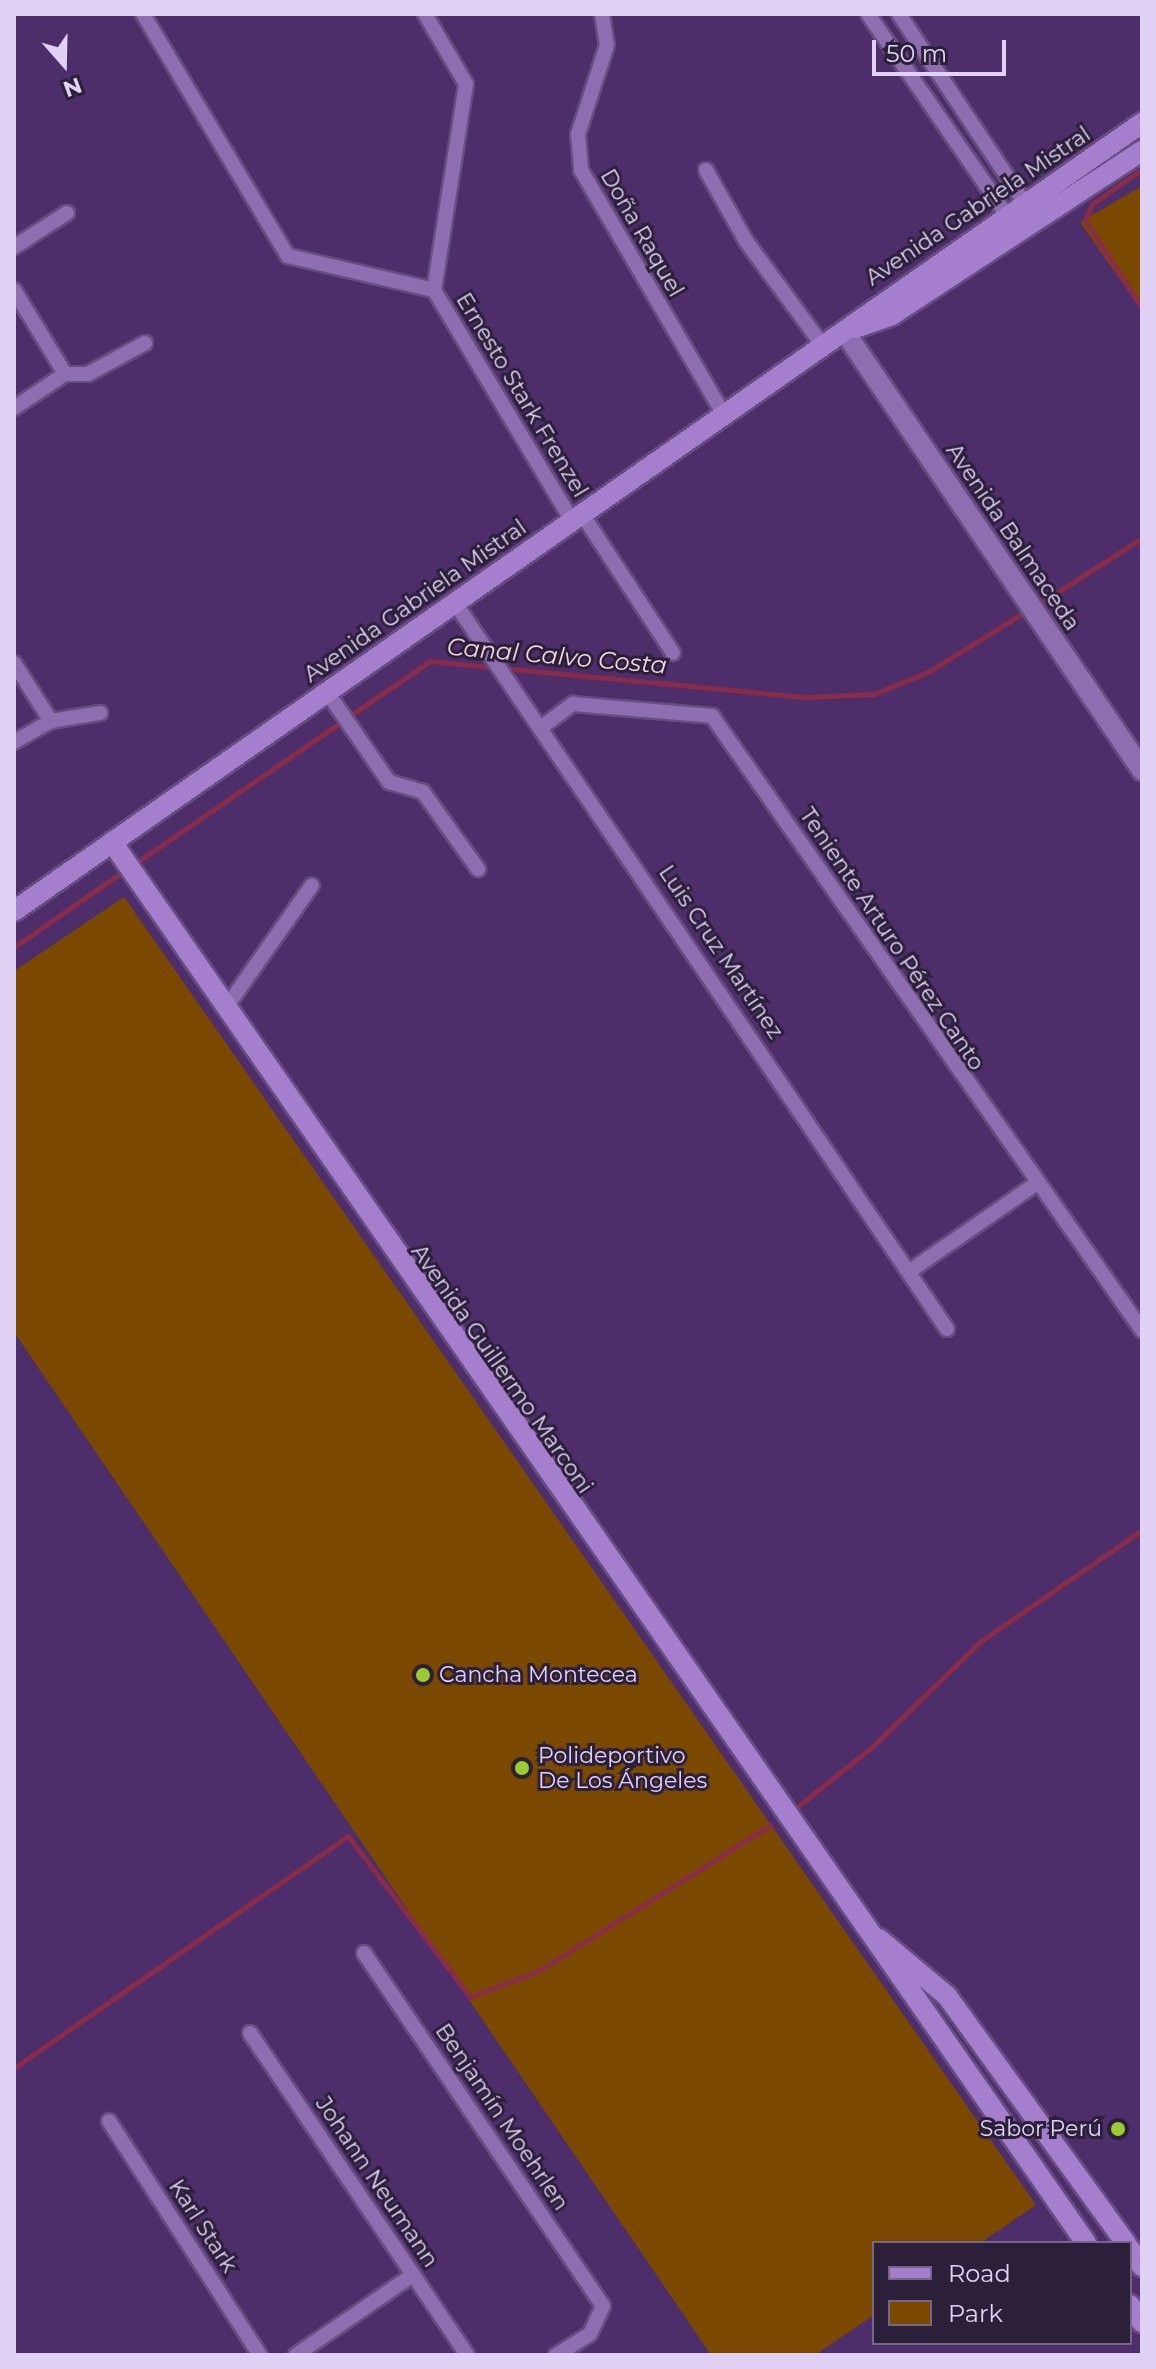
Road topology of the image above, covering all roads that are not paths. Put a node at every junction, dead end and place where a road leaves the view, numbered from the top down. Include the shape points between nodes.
1 (143, 14) edge
2 (425, 14) edge
3 (602, 14) edge
4 (868, 14) edge
5 (902, 18) edge
6 (883, 38) junction
7 (1142, 123) edge
8 (1142, 151) edge
9 (706, 170) dead end
10 (1015, 208) junction
11 (67, 213) dead end
12 (14, 247) edge
13 (14, 290) edge
14 (434, 290) junction
15 (844, 331) junction
16 (145, 343) dead end
17 (823, 346) junction
18 (65, 374) junction
19 (14, 408) edge
20 (724, 415) junction
21 (577, 518) junction
22 (455, 603) junction
23 (673, 653) dead end
24 (14, 663) edge
25 (333, 700) junction
26 (100, 713) dead end
27 (51, 721) junction
28 (542, 727) junction
29 (14, 742) edge
30 (1142, 770) edge
31 (116, 849) junction
32 (478, 869) dead end
33 (312, 885) dead end
34 (14, 911) edge
35 (225, 1009) junction
36 (1034, 1185) junction
37 (910, 1271) junction
38 (947, 1329) dead end
39 (1142, 1330) edge
40 (857, 1921) junction
41 (364, 1953) dead end
42 (250, 2033) dead end
43 (1033, 2112) junction
44 (109, 2121) dead end
45 (1007, 2131) junction
46 (1121, 2236) edge
47 (1085, 2241) edge
48 (413, 2275) junction
49 (260, 2355) edge
50 (296, 2355) edge
51 (467, 2355) edge
52 (556, 2355) edge

1 - 14 street, Ernesto Stark Frenzel via 288,256
2 - 14 street, Ernesto Stark Frenzel via 466,84
3 - 20 street, Doña Raquel via 607,45 578,134 581,170
4 - 6 street
5 - 6 street
5 - 10 street
6 - 10 street
7 - 10 main road, Avenida Gabriela Mistral
8 - 15 main road, Avenida Gabriela Mistral via 892,315
9 - 17 street via 746,241
10 - 15 main road, Avenida Gabriela Mistral
11 - 12 street
13 - 18 street
14 - 21 street, Ernesto Stark Frenzel
15 - 17 main road, Avenida Gabriela Mistral
15 - 30 main road, Avenida Balmaceda
16 - 18 street via 88,374
17 - 20 main road, Avenida Gabriela Mistral
18 - 19 street
20 - 21 main road, Avenida Gabriela Mistral
21 - 22 main road, Avenida Gabriela Mistral
21 - 23 street
22 - 25 main road, Avenida Gabriela Mistral
22 - 28 street, Luis Cruz Martínez
24 - 27 street
25 - 31 main road, Avenida Gabriela Mistral
25 - 32 street via 389,782 423,792
26 - 27 street
27 - 29 street
28 - 36 street, Teniente Arturo Pérez Canto via 573,704 712,716
28 - 37 street, Luis Cruz Martínez
31 - 34 main road, Avenida Gabriela Mistral
31 - 35 main road, Avenida Guillermo Marconi
33 - 35 street
35 - 40 main road, Avenida Guillermo Marconi
36 - 37 street
36 - 39 street, Teniente Arturo Pérez Canto
37 - 38 street, Luis Cruz Martínez
40 - 43 main road, Avenida Guillermo Marconi via 947,1996
40 - 45 main road, Avenida Guillermo Marconi
41 - 52 street, Benjamín Moehrlen via 603,2306 603,2319 590,2334
42 - 48 street, Johann Neumann
43 - 45 main road
43 - 46 main road, Avenida Guillermo Marconi
44 - 49 street, Karl Stark
45 - 47 main road, Avenida Guillermo Marconi
48 - 50 street
48 - 51 street, Johann Neumann

